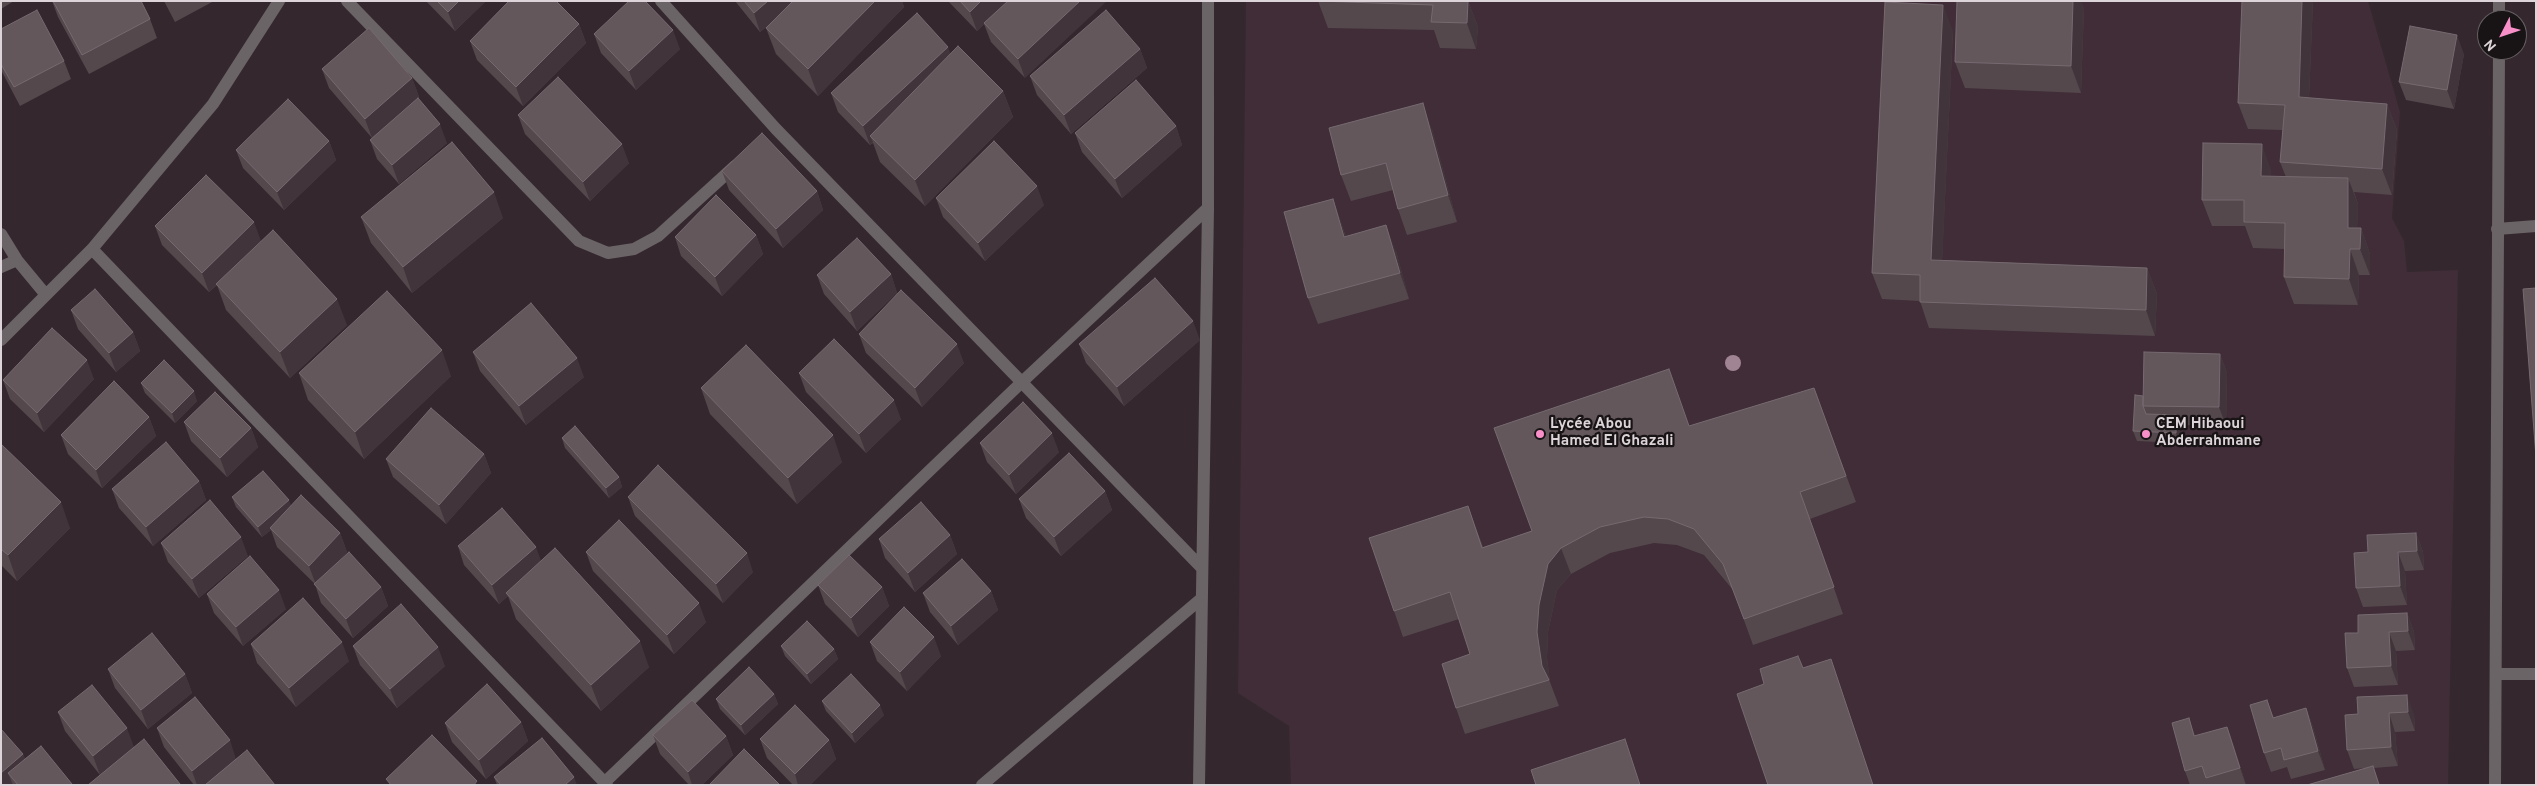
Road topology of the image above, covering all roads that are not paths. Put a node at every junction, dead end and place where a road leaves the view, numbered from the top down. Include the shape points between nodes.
1 (279, 1) edge
2 (347, 1) edge
3 (661, 1) edge
4 (1208, 1) edge
5 (2499, 60) edge
6 (746, 156) edge
7 (1208, 208) junction
8 (2536, 226) edge
9 (2497, 229) junction
10 (1, 234) edge
11 (92, 249) junction
12 (18, 260) junction
13 (1, 267) edge
14 (46, 296) junction
15 (1, 340) edge
16 (1023, 381) junction
17 (1202, 568) junction
18 (1202, 598) junction
19 (2496, 674) junction
20 (2536, 674) edge
21 (606, 783) edge
22 (982, 785) edge
23 (1199, 785) edge
24 (2495, 785) edge

1 - 11 street via 212,104
2 - 6 street via 579,241 608,253 634,249 658,236
3 - 16 street via 772,132
4 - 7 street
5 - 9 street
7 - 16 street
7 - 17 street
8 - 9 street
9 - 19 street
10 - 12 street
11 - 14 street
11 - 21 street
12 - 13 street
12 - 14 street
14 - 15 street
16 - 17 street
16 - 21 street
17 - 18 street
18 - 22 street
18 - 23 street
19 - 20 street
19 - 24 street

